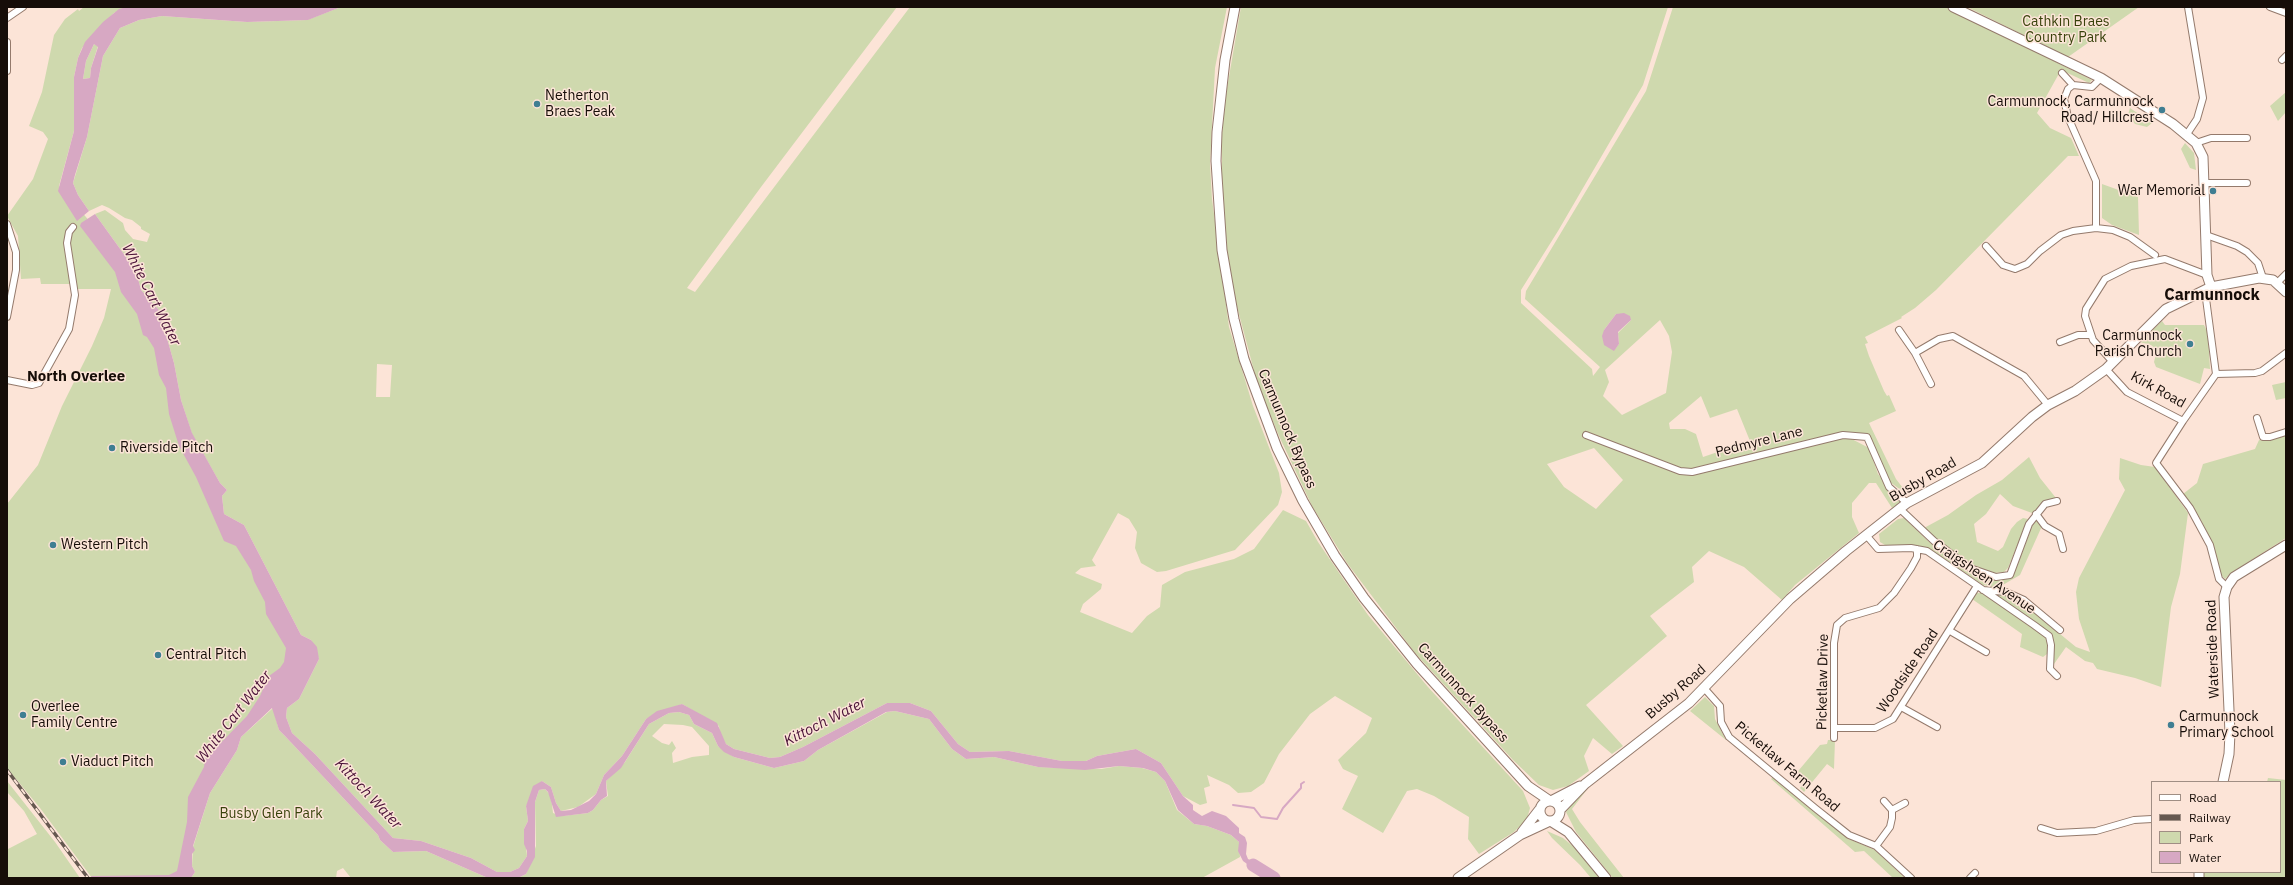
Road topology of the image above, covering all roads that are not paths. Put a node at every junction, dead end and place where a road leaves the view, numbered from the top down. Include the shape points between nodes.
1 (23, 7) edge
2 (1235, 7) edge
3 (1953, 7) edge
4 (2188, 7) edge
5 (2270, 7) edge
6 (2286, 13) edge
7 (7, 18) edge
8 (7, 42) edge
9 (7, 71) edge
10 (2062, 73) dead end
11 (2101, 78) junction
12 (2073, 85) junction
13 (2187, 134) junction
14 (2247, 138) dead end
15 (2196, 143) junction
16 (2247, 183) dead end
17 (2205, 184) junction
18 (7, 224) edge
19 (73, 227) dead end
20 (2096, 228) junction
21 (2206, 235) junction
22 (1987, 251) dead end
23 (2155, 255) dead end
24 (2286, 274) edge
25 (2207, 276) junction
26 (2263, 278) junction
27 (2277, 283) junction
28 (2208, 289) junction
29 (2286, 292) edge
30 (7, 317) edge
31 (1900, 330) dead end
32 (2090, 334) junction
33 (2060, 342) dead end
34 (1915, 353) junction
35 (2286, 353) edge
36 (2112, 362) junction
37 (2106, 369) junction
38 (2216, 374) junction
39 (7, 380) edge
40 (1931, 384) dead end
41 (2048, 405) junction
42 (2257, 418) dead end
43 (2183, 421) junction
44 (2286, 432) edge
45 (1586, 435) dead end
46 (2057, 501) dead end
47 (1903, 505) junction
48 (2036, 514) junction
49 (1866, 535) junction
50 (2286, 545) edge
51 (1917, 549) junction
52 (2063, 549) dead end
53 (1977, 586) junction
54 (2227, 587) junction
55 (1983, 590) junction
56 (2060, 630) dead end
57 (1950, 631) junction
58 (1986, 652) dead end
59 (2057, 676) dead end
60 (1704, 688) junction
61 (1901, 707) junction
62 (1937, 727) dead end
63 (1834, 728) junction
64 (1834, 738) dead end
65 (2223, 781) edge
66 (1585, 784) junction
67 (1528, 786) junction
68 (1551, 801) junction
69 (1884, 801) dead end
70 (1905, 803) dead end
71 (1540, 810) junction
72 (1892, 810) junction
73 (1560, 811) junction
74 (2151, 819) edge
75 (1550, 822) junction
76 (2041, 828) dead end
77 (1568, 832) junction
78 (1520, 834) junction
79 (1876, 846) junction
80 (1975, 873) dead end
81 (1458, 878) edge
82 (1606, 878) edge
83 (1911, 878) edge
84 (1970, 878) edge

1 - 7 street
2 - 67 main road, Carmunnock Bypass via 1220,96 1217,181 1227,285 1244,359 1256,396 1277,448 1303,501 1335,556 1364,598 1417,664
3 - 11 main road
4 - 13 street via 2203,98 2197,119
5 - 6 street
8 - 9 street
10 - 12 street
11 - 12 street via 2092,87
11 - 13 main road
12 - 20 street via 2066,93 2065,107 2096,181
13 - 15 main road
14 - 15 street via 2211,138
15 - 17 main road via 2203,157
16 - 17 street
17 - 21 main road
18 - 30 street via 16,252 16,270
19 - 39 street via 69,232 67,248 77,284 71,324 42,380 32,385
20 - 22 street via 2061,235 2040,250 2027,264 2015,269 2003,265
20 - 23 street via 2122,233
21 - 25 main road
21 - 26 street via 2237,246 2246,252 2258,263
24 - 27 street
25 - 28 main road
25 - 32 street via 2165,259 2131,266 2104,279 2086,309
26 - 27 main road
26 - 28 main road, Busby Road
27 - 29 main road
28 - 36 main road, Busby Road via 2166,309
28 - 38 street
31 - 34 street
32 - 33 street via 2078,335
32 - 36 street
34 - 40 street
34 - 41 street via 1940,339 1953,336 2024,376
35 - 38 street via 2262,371
36 - 37 main road, Busby Road
37 - 41 main road, Busby Road via 2075,391
37 - 43 street, Kirk Road via 2127,392
38 - 43 street, Kirk Road
41 - 47 main road, Busby Road via 1982,463
42 - 44 street via 2262,437
43 - 54 street via 2156,463 2190,508 2210,545 2219,579
45 - 47 street, Pedmyre Lane via 1680,471 1692,472 1837,436 1867,437 1889,487
46 - 48 street via 2046,504
47 - 48 street via 1934,541 1970,568 1996,577 2010,575 2029,524
47 - 49 main road, Busby Road
48 - 52 street via 2045,526 2058,534
49 - 51 street, Craigsheen Avenue via 1878,549
49 - 60 main road, Busby Road via 1790,598
50 - 54 main road, Waterside Road via 2244,570
51 - 53 street, Craigsheen Avenue via 1927,552
51 - 63 street, Picketlaw Drive via 1917,557 1911,568 1894,593 1879,608 1845,618 1836,625
53 - 55 street, Craigsheen Avenue
53 - 57 street, Woodside Road
54 - 65 main road, Waterside Road via 2223,607 2230,733
55 - 56 street via 2006,592 2024,600
55 - 59 street, Craigsheen Avenue via 2049,636 2050,669
57 - 58 street
57 - 61 street, Woodside Road
60 - 66 main road, Busby Road via 1674,716
60 - 79 street, Picketlaw Farm Road via 1717,700 1721,722 1729,737 1849,835
61 - 62 street
61 - 63 street, Woodside Road via 1889,722 1875,728
63 - 64 street, Picketlaw Drive
66 - 68 main road, Busby Road
66 - 73 main road, Busby Road
67 - 68 main road, Carmunnock Bypass
67 - 71 main road, Carmunnock Bypass
68 - 71 main road via 1544,803
68 - 73 main road via 1558,805
69 - 72 street
70 - 72 street
71 - 75 main road via 1542,819
71 - 78 main road
72 - 79 street via 1890,827
73 - 75 main road via 1558,818
73 - 77 main road
74 - 76 street via 2134,820 2096,831 2057,833
75 - 77 main road
75 - 78 main road
77 - 82 main road
78 - 81 main road
79 - 83 street, Picketlaw Farm Road
80 - 84 street

